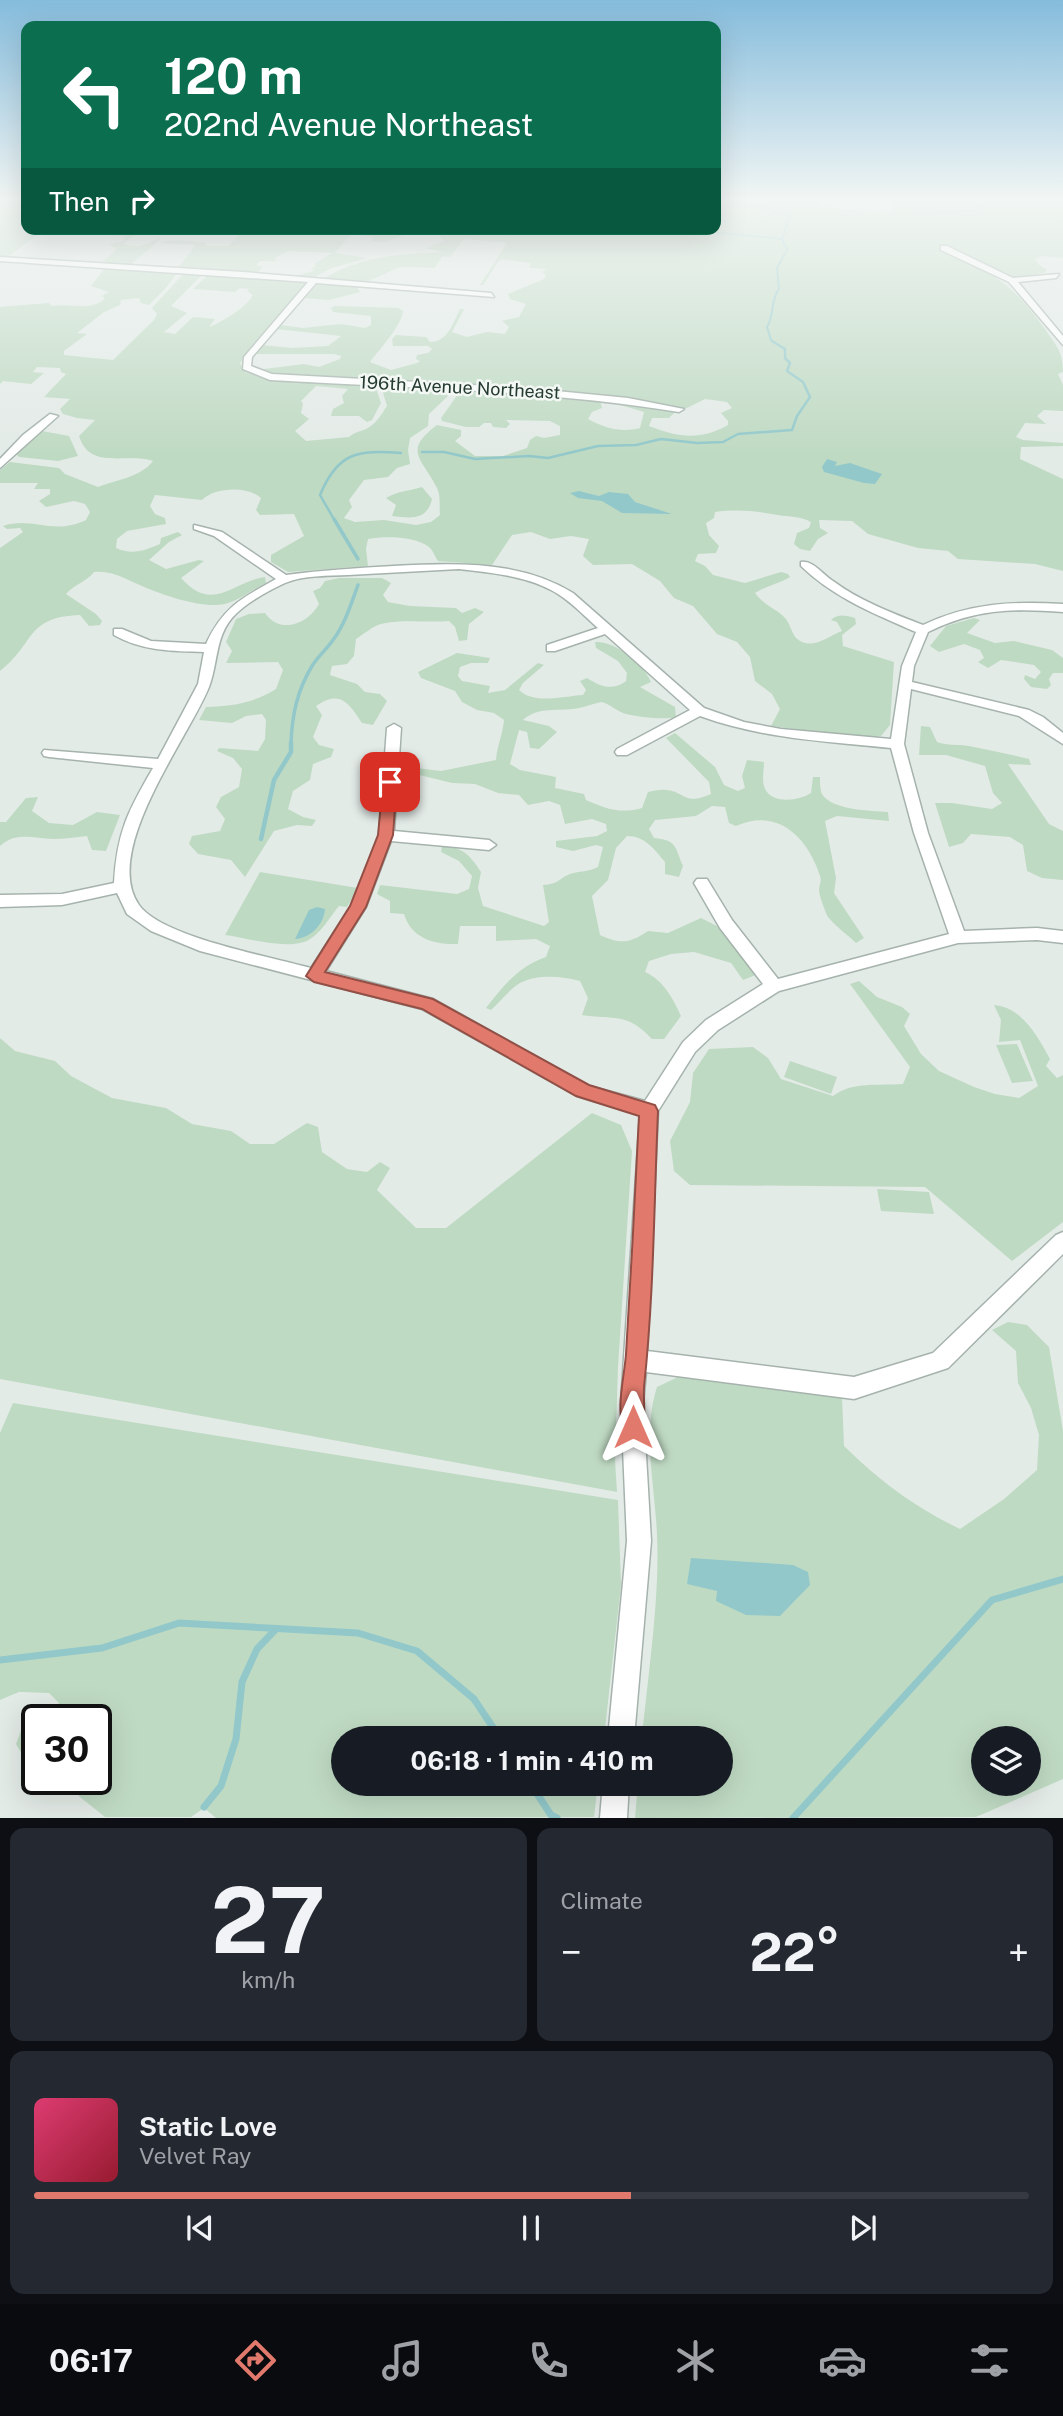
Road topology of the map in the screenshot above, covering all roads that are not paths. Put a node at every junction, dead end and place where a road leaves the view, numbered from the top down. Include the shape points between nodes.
1 (310, 285) edge
2 (362, 285) edge
3 (1016, 285) edge
4 (491, 295) dead end
5 (1063, 342) edge
6 (679, 409) dead end
7 (53, 416) dead end
8 (0, 465) edge
9 (198, 527) dead end
10 (805, 564) dead end
11 (284, 579) junction
12 (1063, 608) edge
13 (923, 629) junction
14 (606, 630) junction
15 (118, 632) dead end
16 (551, 648) dead end
17 (211, 649) junction
18 (905, 684) junction
19 (699, 711) junction
20 (394, 728) dead end
21 (1063, 740) edge
22 (897, 744) junction
23 (622, 752) dead end
24 (49, 753) dead end
25 (161, 764) junction
26 (386, 835) junction
27 (489, 845) dead end
28 (702, 883) dead end
29 (122, 886) junction
30 (0, 901) edge
31 (1063, 936) edge
32 (958, 937) junction
33 (314, 976) junction
34 (774, 986) junction
35 (649, 1111) junction
36 (1063, 1241) edge
37 (636, 1360) junction
38 (622, 1726) edge
39 (615, 1796) edge
40 (613, 1818) edge

1 - 6 street, 196th Avenue Northeast via 246,362 247,367 270,377 552,391
2 - 4 street
3 - 5 street
7 - 8 street
9 - 11 street via 218,534
10 - 13 street via 818,578 886,615
11 - 14 street via 395,568 510,572 553,586
11 - 17 street via 228,615
12 - 13 street via 970,609
13 - 18 street
14 - 16 street
14 - 19 street
15 - 17 street via 151,645
17 - 25 street via 204,684
18 - 21 street via 1024,713
18 - 22 street
19 - 22 street via 741,726 781,733
19 - 23 street
20 - 26 street
22 - 32 street via 921,833
24 - 25 street
25 - 29 street via 139,804 124,846
26 - 27 street
26 - 33 street via 358,907
28 - 34 street via 726,924
29 - 30 street via 74,899 28,904
29 - 33 street via 133,910 157,928 200,945
31 - 32 street
32 - 34 street
33 - 35 street via 427,1004 583,1091
34 - 35 street via 712,1025 689,1047
35 - 37 street
36 - 37 street via 940,1361 854,1388
37 - 38 street via 632,1403 639,1541
39 - 40 street

